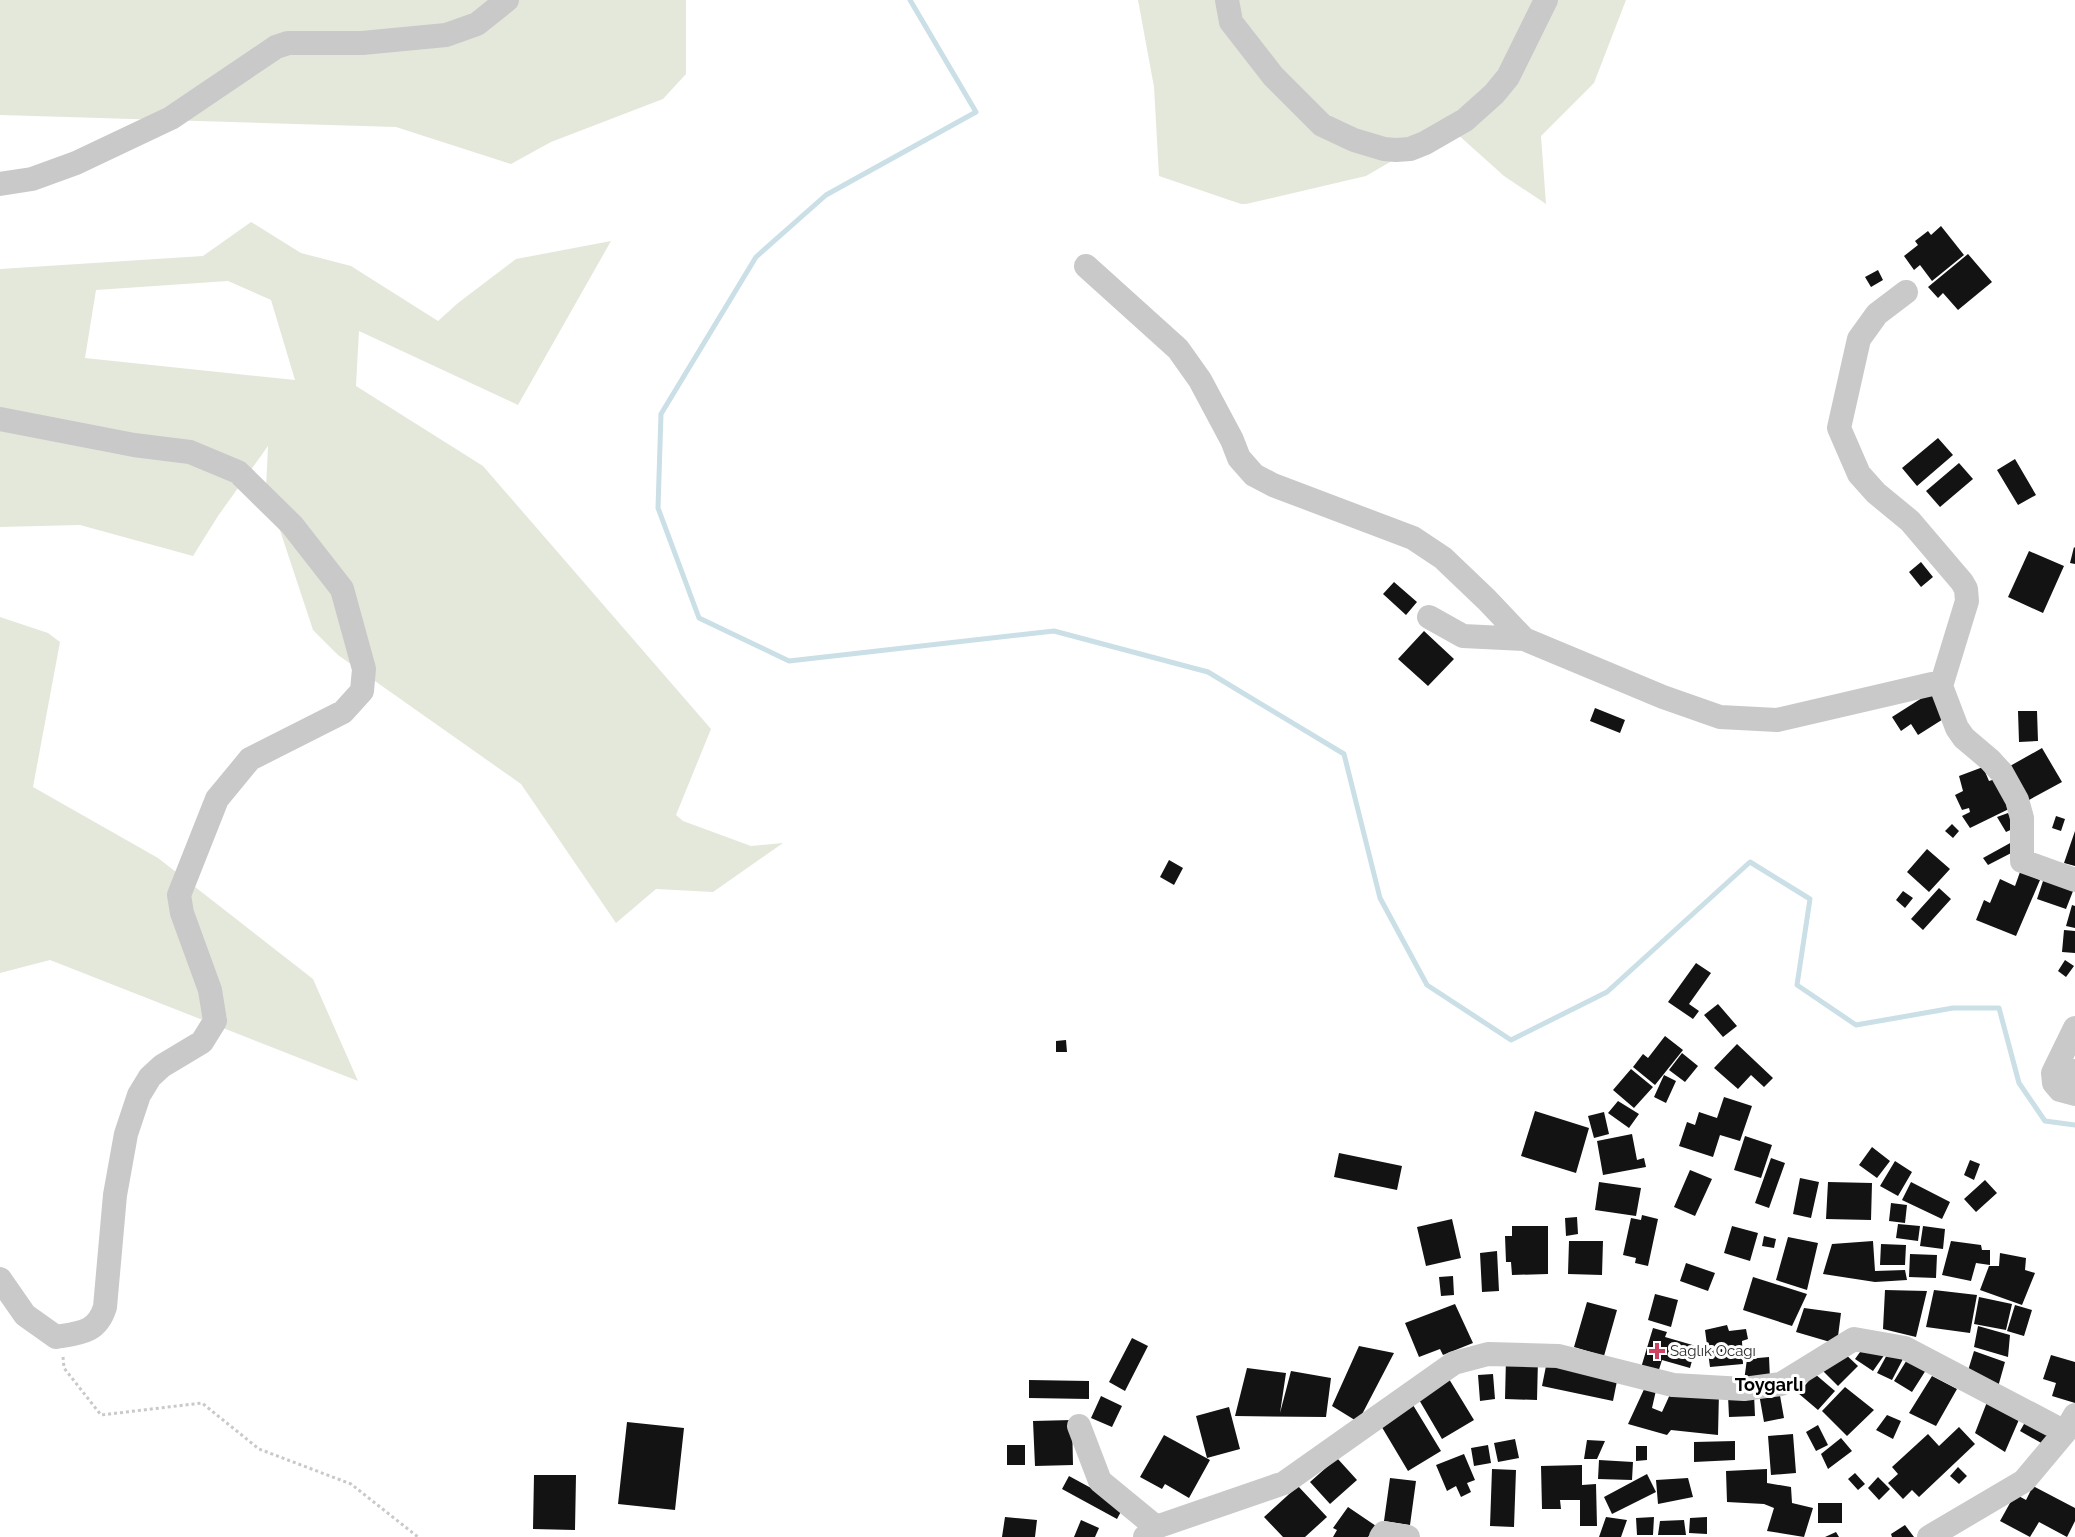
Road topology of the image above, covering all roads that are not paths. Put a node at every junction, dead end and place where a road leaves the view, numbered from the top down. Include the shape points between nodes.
1 (507, 0) edge
2 (1227, 0) edge
3 (1546, 0) edge
4 (0, 184) edge
5 (1086, 266) dead end
6 (1906, 292) dead end
7 (0, 419) edge
8 (1429, 617) dead end
9 (1524, 639) junction
10 (1941, 686) junction
11 (2075, 880) edge
12 (2075, 1028) edge
13 (2075, 1071) edge
14 (2068, 1092) edge
15 (0, 1279) edge
16 (2070, 1423) edge
17 (1078, 1426) dead end
18 (1151, 1532) edge
19 (1381, 1537) edge
20 (1408, 1537) edge
21 (1929, 1537) edge

1 - 4 street via 477,24 446,35 362,43 288,43 276,47 171,118 76,163 32,179
2 - 3 street via 1231,22 1273,76 1322,124 1354,140 1396,150 1425,143 1465,120 1494,94 1508,77
5 - 9 street via 1178,349 1200,380 1239,458 1254,475 1413,538 1443,558
6 - 10 street via 1877,314 1859,339 1839,428 1859,474 1910,521 1966,589 1967,601
7 - 15 street via 190,452 238,472 292,525 342,589 364,669 362,691 343,712 250,759 217,799 179,895 216,1021 202,1042 162,1066 139,1095 126,1134 115,1195 101,1319 85,1332 56,1338 25,1315
8 - 9 street via 1463,636
9 - 10 street via 1720,717 1777,720 1932,684
10 - 11 street via 1957,728 2002,772 2017,800 2022,818 2022,861
12 - 14 street via 2053,1073 2054,1083
13 - 14 street
16 - 18 street via 1905,1348 1854,1339 1780,1384 1744,1389 1673,1385 1558,1356 1488,1354 1454,1363 1284,1483
16 - 21 street via 2024,1481
17 - 18 street via 1100,1481
19 - 20 street via 1384,1533

